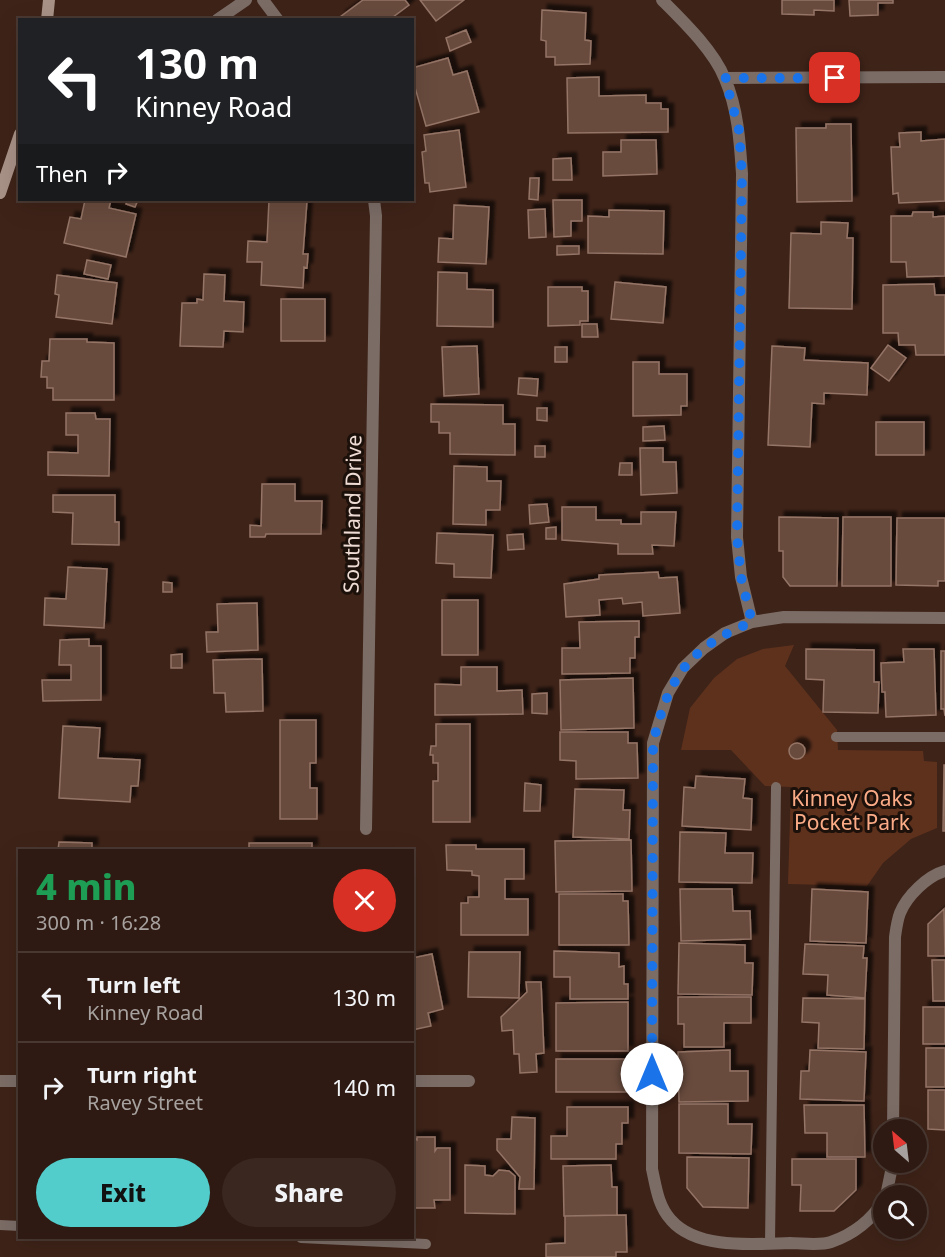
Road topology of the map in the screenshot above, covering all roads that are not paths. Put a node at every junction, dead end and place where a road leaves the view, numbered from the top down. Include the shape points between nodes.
1 (49, 0) edge
2 (246, 0) edge
3 (263, 0) edge
4 (662, 0) edge
5 (47, 18) edge
6 (220, 18) edge
7 (276, 18) edge
8 (945, 77) edge
9 (725, 78) junction
10 (18, 140) edge
11 (0, 193) edge
12 (374, 201) edge
13 (945, 618) edge
14 (752, 622) junction
15 (836, 737) dead end
16 (945, 737) edge
17 (776, 787) dead end
18 (366, 829) dead end
19 (945, 871) edge
20 (0, 1081) edge
21 (18, 1081) edge
22 (414, 1081) edge
23 (469, 1081) dead end
24 (893, 1119) edge
25 (873, 1216) edge
26 (0, 1225) edge
27 (18, 1226) edge
28 (322, 1239) edge
29 (426, 1244) dead end
30 (770, 1244) junction

1 - 5 street
2 - 6 street
3 - 7 street
4 - 9 street via 708,51
8 - 9 street
9 - 14 street via 739,130 742,174 737,537 741,577
10 - 11 street
12 - 18 street, Southland Drive
13 - 14 street via 784,617
14 - 30 street via 725,633 683,668 668,693 653,743 652,1169 658,1200 671,1221 694,1236 724,1244
15 - 16 lane
17 - 30 lane
19 - 24 street via 917,889 900,912 895,937
20 - 21 street
22 - 23 street
25 - 30 street via 853,1233 828,1243
26 - 27 lane
28 - 29 lane

